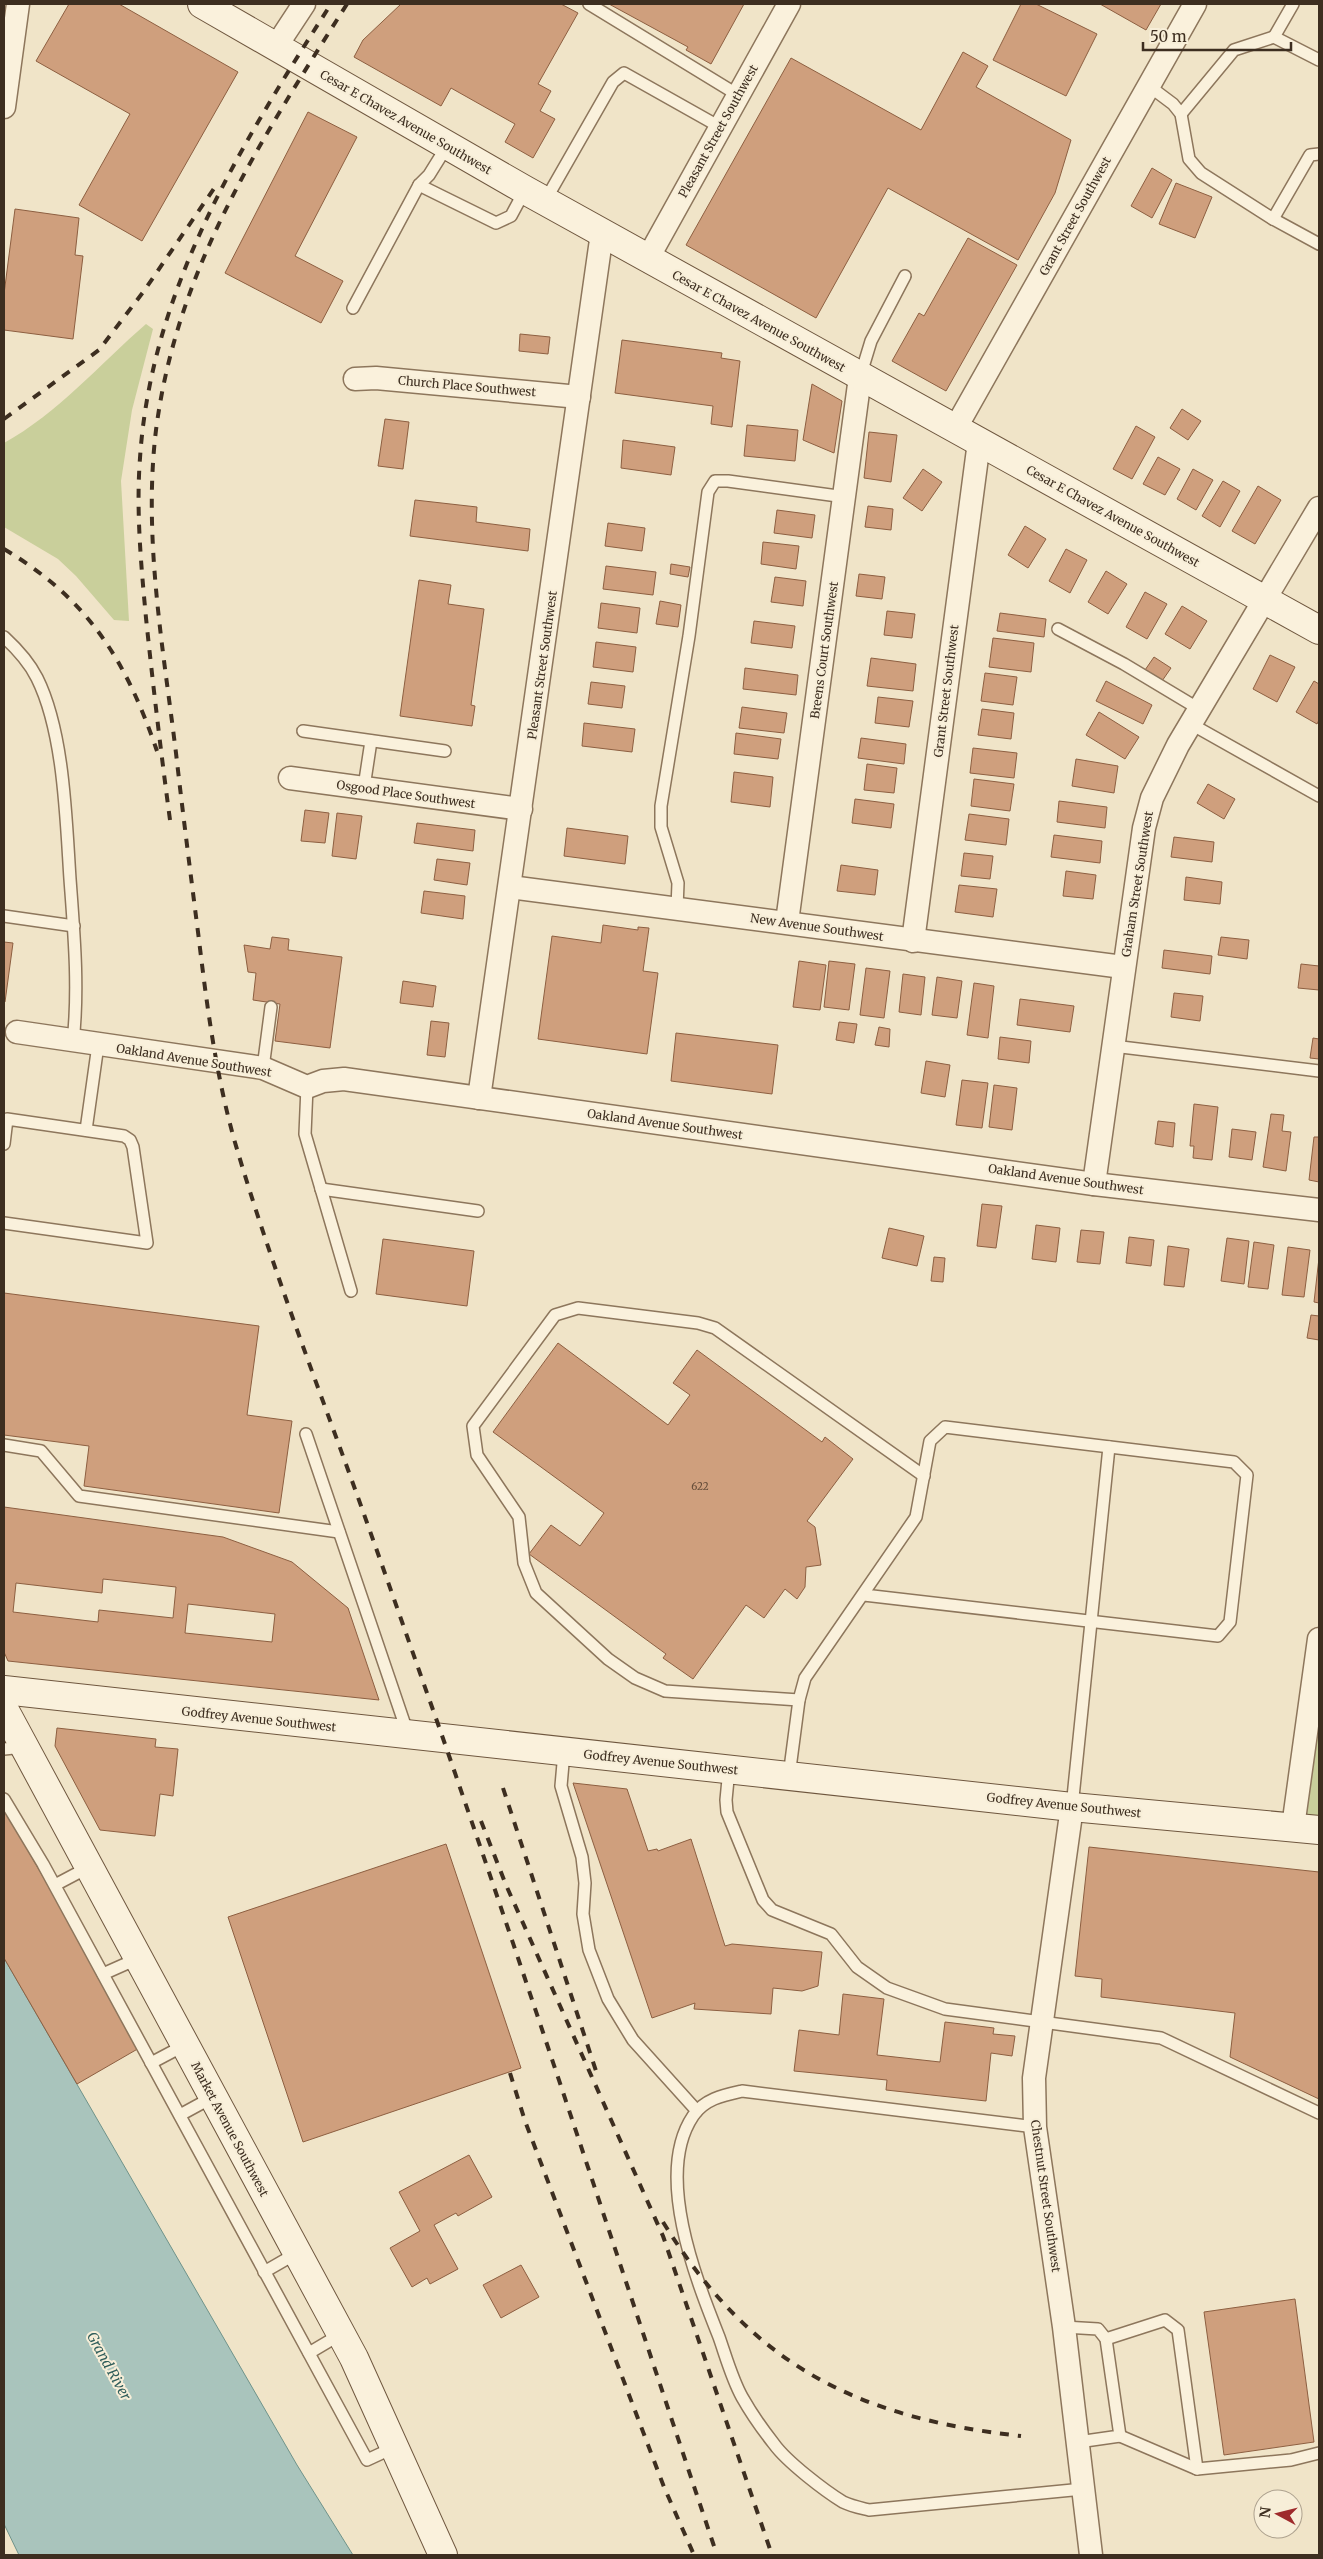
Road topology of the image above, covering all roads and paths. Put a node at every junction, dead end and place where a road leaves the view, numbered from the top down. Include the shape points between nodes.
1 (18, 4) edge
2 (304, 4) edge
3 (589, 4) edge
4 (789, 4) edge
5 (1195, 4) edge
6 (1293, 4) edge
7 (211, 6) edge
8 (1274, 38) junction
9 (277, 45) junction
10 (1319, 60) edge
11 (1148, 86) junction
12 (738, 95) junction
13 (4, 106) edge
14 (1181, 114) junction
15 (720, 127) junction
16 (447, 146) junction
17 (1319, 154) edge
18 (419, 185) junction
19 (535, 196) junction
20 (1273, 219) junction
21 (602, 233) junction
22 (1319, 244) edge
23 (648, 258) junction
24 (904, 276) dead end
25 (353, 308) dead end
26 (860, 377) junction
27 (355, 379) dead end
28 (579, 397) junction
29 (955, 429) junction
30 (979, 442) junction
31 (845, 497) junction
32 (1319, 508) edge
33 (1266, 600) junction
34 (1058, 629) dead end
35 (1319, 630) edge
36 (4, 637) edge
37 (1195, 716) junction
38 (303, 731) dead end
39 (371, 740) junction
40 (445, 752) dead end
41 (290, 778) dead end
42 (364, 787) junction
43 (1319, 796) edge
44 (522, 809) junction
45 (510, 887) junction
46 (677, 908) junction
47 (4, 916) edge
48 (787, 922) junction
49 (74, 926) junction
50 (913, 940) junction
51 (1124, 967) junction
52 (271, 1007) dead end
53 (10, 1032) edge
54 (73, 1042) junction
55 (98, 1045) junction
56 (1113, 1046) junction
57 (264, 1068) junction
58 (1319, 1071) edge
59 (308, 1087) junction
60 (479, 1098) junction
61 (86, 1130) junction
62 (4, 1144) edge
63 (1094, 1184) junction
64 (321, 1190) junction
65 (1319, 1210) edge
66 (478, 1211) dead end
67 (4, 1223) edge
68 (351, 1291) dead end
69 (306, 1434) dead end
70 (4, 1445) edge
71 (1109, 1447) junction
72 (924, 1476) junction
73 (339, 1532) junction
74 (864, 1595) junction
75 (1092, 1622) junction
76 (1319, 1639) edge
77 (4, 1690) edge
78 (799, 1700) junction
79 (4, 1709) edge
80 (409, 1736) junction
81 (14, 1748) edge
82 (564, 1752) junction
83 (729, 1769) junction
84 (789, 1776) junction
85 (4, 1799) edge
86 (1072, 1807) junction
87 (1306, 1829) edge
88 (89, 1867) junction
89 (55, 1885) junction
90 (138, 1958) junction
91 (103, 1974) junction
92 (1042, 2020) junction
93 (185, 2045) junction
94 (151, 2063) junction
95 (213, 2097) junction
96 (697, 2111) junction
97 (1319, 2113) edge
98 (180, 2115) junction
99 (1035, 2127) junction
100 (297, 2253) junction
101 (264, 2272) junction
102 (1064, 2327) junction
103 (341, 2334) junction
104 (1106, 2338) junction
105 (309, 2353) junction
106 (1120, 2436) junction
107 (1078, 2442) junction
108 (395, 2447) junction
109 (1319, 2453) edge
110 (1197, 2469) junction
111 (1083, 2489) junction
112 (443, 2555) edge
113 (1091, 2555) edge

1 - 13 street
2 - 9 street
3 - 12 lane
4 - 12 street, Pleasant Street Southwest
5 - 11 street, Grant Street Southwest
6 - 8 lane
7 - 9 main road, Cesar E Chavez Avenue Southwest
8 - 10 lane
8 - 14 lane via 1234,50
9 - 16 main road, Cesar E Chavez Avenue Southwest via 295,59
11 - 14 lane
11 - 29 street, Grant Street Southwest
12 - 15 street, Pleasant Street Southwest
14 - 20 lane via 1189,158 1201,173
15 - 19 lane via 624,73 613,82
15 - 23 street, Pleasant Street Southwest
16 - 18 lane via 430,175
16 - 19 main road, Cesar E Chavez Avenue Southwest
17 - 20 lane via 1310,155
18 - 19 lane via 496,223 511,216
18 - 25 lane
19 - 21 main road, Cesar E Chavez Avenue Southwest
20 - 22 lane
21 - 23 main road, Cesar E Chavez Avenue Southwest
21 - 28 street, Pleasant Street Southwest
23 - 26 main road, Cesar E Chavez Avenue Southwest
24 - 26 lane via 872,340
26 - 29 main road, Cesar E Chavez Avenue Southwest
26 - 31 street, Breens Court Southwest
27 - 28 street, Church Place Southwest via 376,378
28 - 44 street, Pleasant Street Southwest
29 - 30 main road, Cesar E Chavez Avenue Southwest
30 - 33 main road, Cesar E Chavez Avenue Southwest
30 - 50 street, Grant Street Southwest
31 - 46 lane via 728,481 716,481 708,492 690,636 661,806 661,827 678,883
31 - 48 street, Breens Court Southwest
32 - 33 street, Graham Street Southwest
33 - 35 main road, Cesar E Chavez Avenue Southwest
33 - 37 street, Graham Street Southwest
34 - 37 lane via 1124,664
36 - 49 lane via 18,650 37,678 49,712 63,791
37 - 43 lane
37 - 51 street, Graham Street Southwest via 1152,798 1144,828
38 - 39 lane
39 - 40 lane
39 - 42 lane
41 - 42 street, Osgood Place Southwest
42 - 44 street, Osgood Place Southwest
44 - 45 street, Pleasant Street Southwest
45 - 46 street, New Avenue Southwest
45 - 60 street, Pleasant Street Southwest
46 - 48 street, New Avenue Southwest
47 - 49 lane
48 - 50 street, New Avenue Southwest
49 - 54 lane via 76,1012
50 - 51 street, New Avenue Southwest
51 - 56 street, Graham Street Southwest
52 - 57 lane
53 - 54 street, Oakland Avenue Southwest
54 - 55 street, Oakland Avenue Southwest
55 - 57 street, Oakland Avenue Southwest
55 - 61 lane
56 - 58 lane
56 - 63 street, Graham Street Southwest
57 - 59 street, Oakland Avenue Southwest
59 - 60 street, Oakland Avenue Southwest via 323,1081 344,1079
59 - 64 lane via 305,1134
60 - 63 street, Oakland Avenue Southwest
61 - 62 lane via 7,1119
61 - 67 lane via 124,1136 134,1147 147,1243
63 - 65 street, Oakland Avenue Southwest
64 - 66 lane
64 - 68 lane
69 - 73 lane
70 - 73 lane via 41,1451 79,1496
71 - 72 lane via 945,1427 930,1440
71 - 75 lane
71 - 75 lane via 1234,1462 1247,1475 1230,1622 1218,1636
72 - 74 lane via 916,1516
72 - 78 lane via 716,1328 698,1322 578,1308 555,1315 473,1426 477,1455 519,1517 524,1563 536,1593 608,1659 635,1678 665,1691
73 - 80 lane
74 - 75 lane
74 - 78 lane via 815,1661 805,1678
75 - 86 lane
76 - 87 street
77 - 80 main road, Godfrey Avenue Southwest
78 - 84 lane
79 - 81 main road, Market Avenue Southwest
80 - 82 main road, Godfrey Avenue Southwest
81 - 88 main road, Market Avenue Southwest
82 - 83 main road, Godfrey Avenue Southwest
82 - 96 lane via 560,1786 582,1858 585,1883 583,1914 589,1950 608,1999 633,2040
83 - 84 main road, Godfrey Avenue Southwest
83 - 92 lane via 727,1812 763,1900 772,1910 831,1934 857,1967 888,1988 945,2009
84 - 86 main road, Godfrey Avenue Southwest
85 - 89 lane
86 - 87 main road, Godfrey Avenue Southwest
86 - 92 street, Chestnut Street Southwest
88 - 89 lane
88 - 90 main road, Market Avenue Southwest
89 - 91 lane
90 - 91 lane
90 - 93 main road, Market Avenue Southwest
91 - 94 lane
92 - 97 lane via 1161,2038
92 - 99 street, Chestnut Street Southwest via 1034,2078
93 - 94 lane
93 - 95 main road, Market Avenue Southwest
94 - 98 lane
95 - 98 lane
95 - 100 main road, Market Avenue Southwest
96 - 99 lane via 720,2095 742,2092
96 - 111 lane via 682,2138 680,2221 692,2265 742,2397 775,2446 845,2503 869,2510
98 - 101 lane
99 - 102 street, Chestnut Street Southwest
100 - 101 lane
100 - 103 main road, Market Avenue Southwest
101 - 105 lane
102 - 104 lane via 1098,2329
102 - 107 street, Chestnut Street Southwest
103 - 105 lane
103 - 108 main road, Market Avenue Southwest
104 - 106 lane
104 - 110 lane via 1165,2320 1178,2330
105 - 108 lane via 367,2460
106 - 107 lane
106 - 110 lane
107 - 111 street, Chestnut Street Southwest
108 - 112 main road, Market Avenue Southwest
109 - 110 lane via 1291,2460
111 - 113 street, Chestnut Street Southwest

